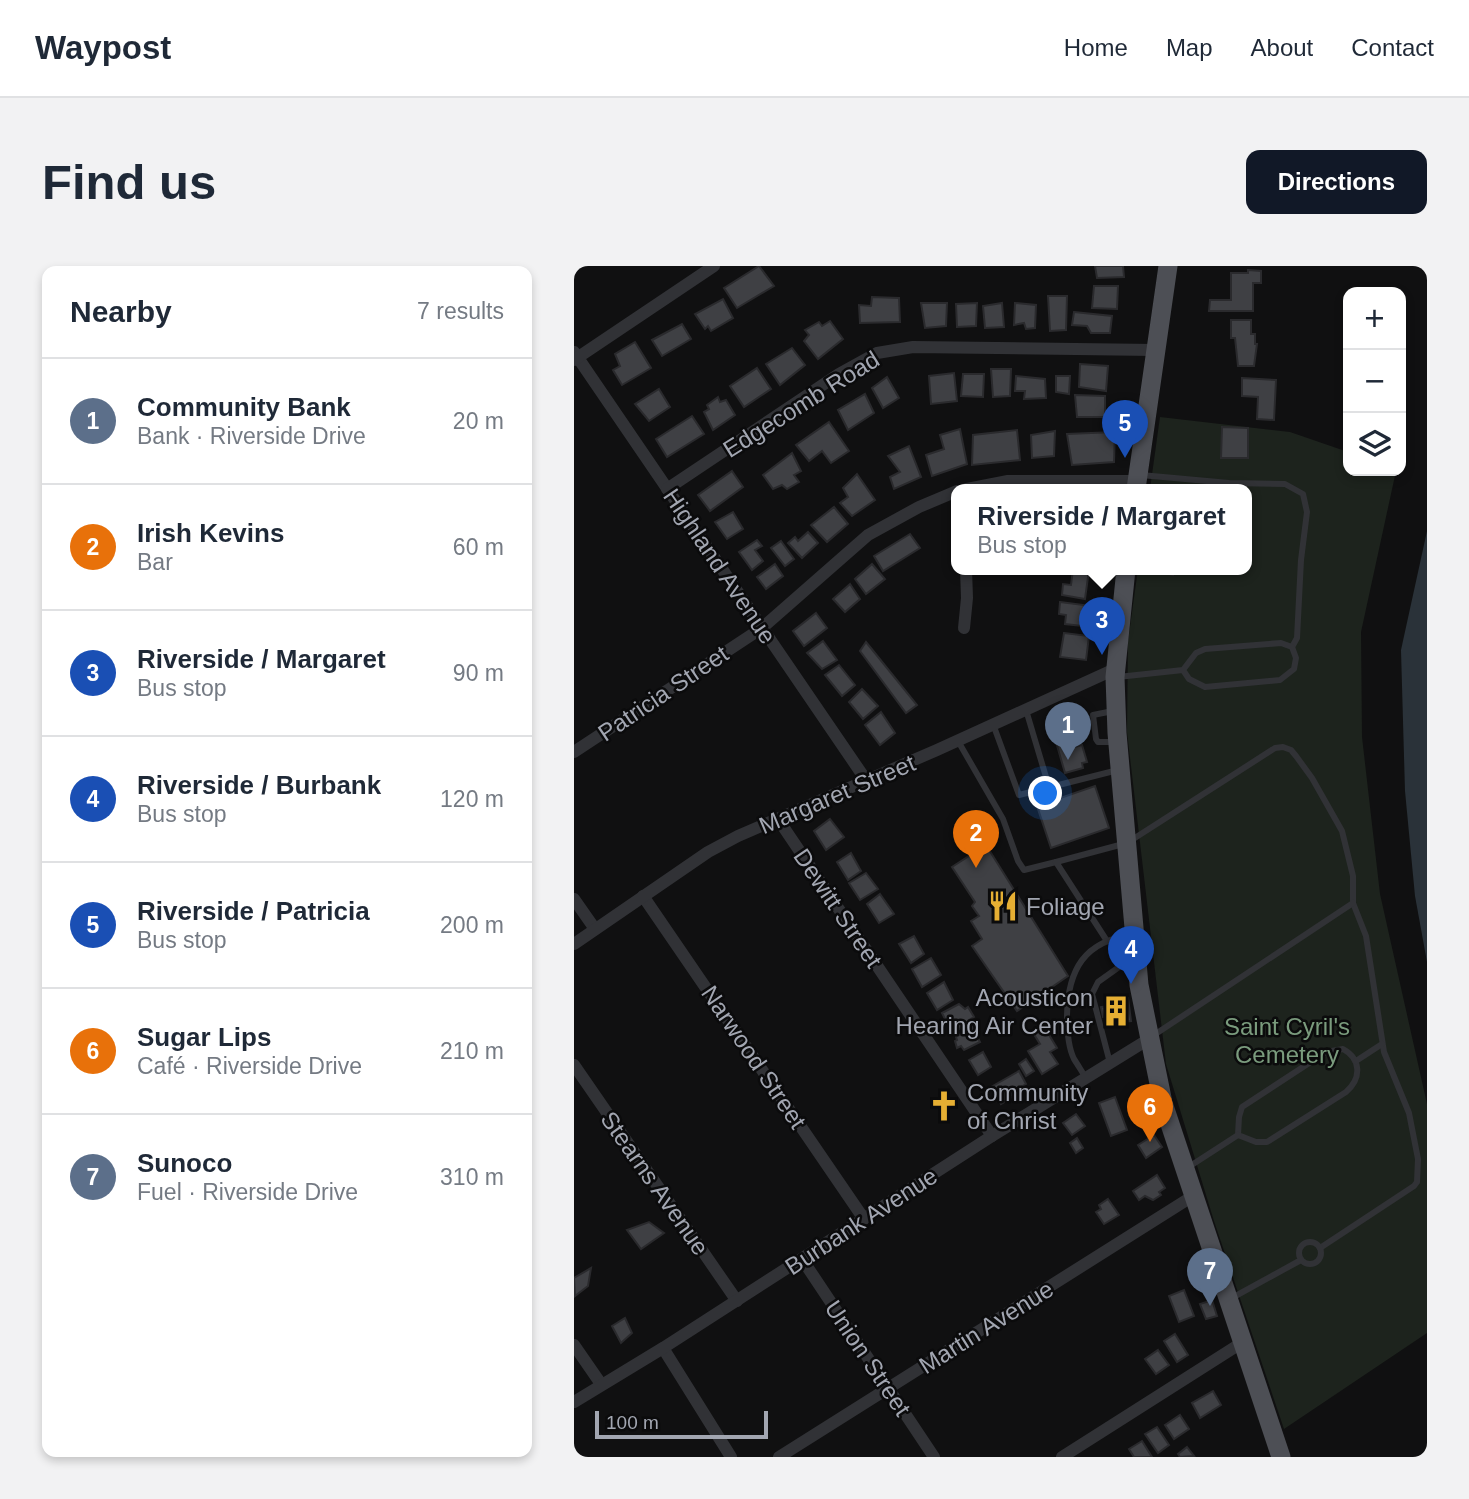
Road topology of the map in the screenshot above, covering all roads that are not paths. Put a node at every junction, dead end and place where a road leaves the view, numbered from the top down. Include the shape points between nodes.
1 (714, 266) edge
2 (1168, 266) edge
3 (1155, 350) junction
4 (575, 357) edge
5 (1137, 481) edge
6 (997, 484) edge
7 (667, 489) junction
8 (951, 497) edge
9 (965, 575) edge
10 (1125, 575) edge
11 (762, 628) junction
12 (964, 628) dead end
13 (1292, 647) junction
14 (1184, 670) junction
15 (1115, 673) junction
16 (1026, 710) junction
17 (993, 724) junction
18 (958, 741) junction
19 (574, 752) edge
20 (1120, 769) junction
21 (866, 780) junction
22 (1049, 787) junction
23 (778, 820) junction
24 (1127, 843) junction
25 (1056, 862) junction
26 (643, 896) junction
27 (574, 899) edge
28 (1353, 902) junction
29 (595, 929) junction
30 (1135, 934) junction
31 (1107, 941) junction
32 (574, 944) edge
33 (1136, 955) junction
34 (1149, 1039) junction
35 (1382, 1044) junction
36 (1356, 1060) junction
37 (1111, 1063) junction
38 (574, 1065) edge
39 (1086, 1078) junction
40 (1238, 1135) junction
41 (992, 1136) junction
42 (1185, 1169) junction
43 (1193, 1196) junction
44 (864, 1219) junction
45 (1320, 1248) junction
46 (802, 1259) junction
47 (1300, 1260) junction
48 (1229, 1300) junction
49 (737, 1301) junction
50 (1243, 1342) junction
51 (574, 1345) edge
52 (663, 1348) junction
53 (601, 1384) junction
54 (888, 1389) junction
55 (574, 1402) edge
56 (732, 1457) edge
57 (779, 1457) edge
58 (934, 1457) edge
59 (1062, 1457) edge
60 (1281, 1457) edge

1 - 4 street
2 - 3 main road
3 - 5 main road
3 - 7 street, Edgecomb Road via 889,350 839,374
4 - 7 street, Highland Avenue
5 - 6 street, Patricia Street
5 - 13 lane via 1271,482 1303,494 1307,512 1297,638
7 - 11 street, Highland Avenue
8 - 11 street, Patricia Street via 909,512 868,535
9 - 12 street
10 - 15 main road
11 - 19 street, Patricia Street
11 - 21 street, Highland Avenue
13 - 14 lane via 1281,643 1205,649 1196,653
13 - 14 lane via 1294,668 1280,680 1205,687 1189,679
14 - 15 lane
15 - 16 street, Margaret Street
15 - 20 main road
16 - 17 street, Margaret Street
16 - 22 lane
17 - 18 street, Margaret Street
17 - 22 lane via 1019,795
18 - 21 street, Margaret Street
18 - 25 lane via 1003,819 1024,870
20 - 22 lane
20 - 24 main road
21 - 23 street, Margaret Street
23 - 26 street, Margaret Street via 708,852
23 - 41 street, Dewitt Street
24 - 25 lane
24 - 28 lane via 1283,747 1291,750 1312,778 1342,831 1353,876
24 - 30 main road
25 - 31 lane
26 - 29 street, Margaret Street
26 - 44 street, Narwood Street
27 - 29 street
28 - 34 lane
28 - 35 lane via 1366,936
29 - 32 street, Margaret Street
30 - 31 lane
30 - 33 main road
31 - 39 lane via 1082,959 1068,992 1067,1027 1073,1057
33 - 34 main road
33 - 37 lane via 1098,982 1092,994
34 - 37 street, Burbank Avenue
34 - 42 main road via 1163,1103
35 - 36 lane
35 - 45 lane via 1409,1113 1418,1159 1417,1182
36 - 40 lane via 1359,1074 1352,1087 1268,1142
36 - 40 lane via 1343,1049 1326,1052 1242,1107
37 - 39 street, Burbank Avenue
38 - 49 street, Stearns Avenue
39 - 41 street, Burbank Avenue
40 - 42 lane
41 - 44 street, Burbank Avenue
42 - 43 main road
43 - 48 main road
43 - 54 street, Martin Avenue
44 - 46 street, Burbank Avenue
45 - 47 lane via 1320,1259 1314,1264
45 - 47 lane via 1304,1244 1299,1249
46 - 49 street, Burbank Avenue
46 - 54 street, Union Street
47 - 48 lane
48 - 50 main road
49 - 52 street, Burbank Avenue
50 - 59 street
50 - 60 main road
51 - 53 street
52 - 53 street, Burbank Avenue
52 - 56 street
53 - 55 street, Burbank Avenue
54 - 57 street, Martin Avenue
54 - 58 street, Union Street

